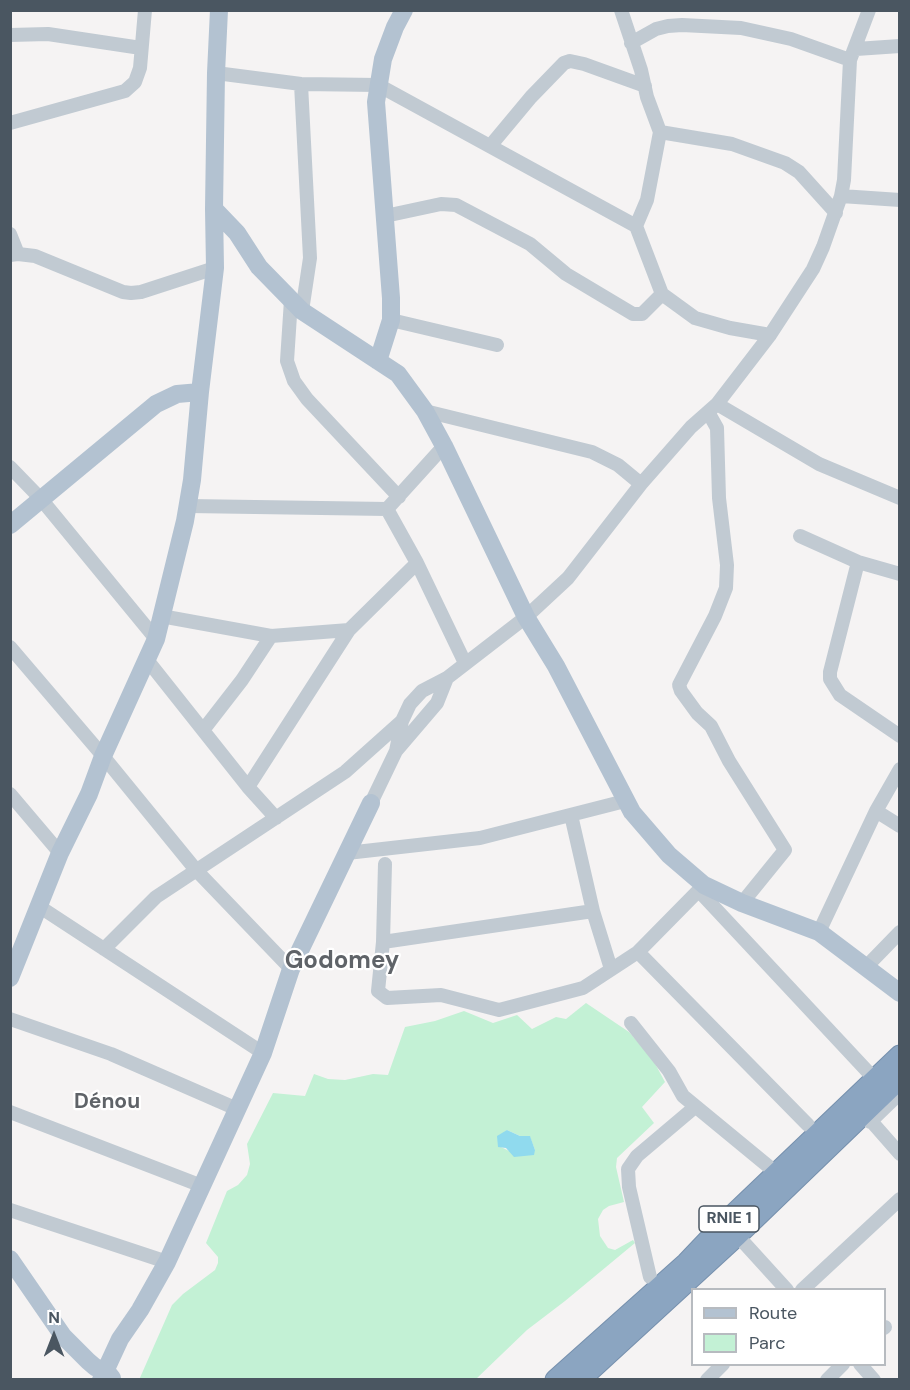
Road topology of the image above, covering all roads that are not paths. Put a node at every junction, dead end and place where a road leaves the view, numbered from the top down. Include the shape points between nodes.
1 (145, 10) edge
2 (219, 10) edge
3 (404, 10) edge
4 (621, 10) edge
5 (870, 10) edge
6 (10, 35) edge
7 (631, 43) junction
8 (900, 46) edge
9 (141, 48) junction
10 (853, 54) junction
11 (216, 73) junction
12 (301, 84) junction
13 (378, 85) junction
14 (645, 86) junction
15 (10, 123) edge
16 (660, 132) junction
17 (491, 145) junction
18 (841, 196) junction
19 (900, 200) edge
20 (214, 209) junction
21 (836, 213) junction
22 (385, 216) junction
23 (636, 226) junction
24 (10, 234) edge
25 (14, 254) edge
26 (215, 268) junction
27 (662, 294) junction
28 (297, 305) junction
29 (391, 320) junction
30 (770, 335) junction
31 (497, 345) dead end
32 (378, 361) junction
33 (200, 392) junction
34 (713, 408) junction
35 (425, 411) junction
36 (444, 446) junction
37 (10, 467) edge
38 (641, 484) junction
39 (399, 497) junction
40 (900, 498) edge
41 (41, 499) junction
42 (189, 506) junction
43 (387, 509) junction
44 (10, 525) edge
45 (800, 536) dead end
46 (858, 562) junction
47 (417, 563) junction
48 (900, 574) edge
49 (161, 616) junction
50 (526, 617) junction
51 (349, 630) junction
52 (271, 636) junction
53 (156, 639) junction
54 (10, 647) edge
55 (148, 661) junction
56 (465, 663) junction
57 (447, 678) junction
58 (402, 721) junction
59 (204, 729) junction
60 (900, 736) edge
61 (396, 751) junction
62 (103, 756) junction
63 (900, 769) edge
64 (248, 787) junction
65 (10, 794) edge
66 (625, 801) junction
67 (371, 803) joint
68 (876, 811) junction
69 (571, 815) junction
70 (276, 818) junction
71 (900, 826) edge
72 (60, 853) junction
73 (347, 853) junction
74 (385, 864) dead end
75 (196, 870) junction
76 (702, 888) junction
77 (742, 903) junction
78 (40, 907) junction
79 (593, 911) junction
80 (819, 932) junction
81 (900, 932) edge
82 (383, 942) junction
83 (104, 949) junction
84 (638, 952) junction
85 (866, 967) junction
86 (12, 968) edge
87 (291, 969) junction
88 (611, 969) junction
89 (900, 993) edge
90 (10, 1019) edge
91 (631, 1023) dead end
92 (263, 1053) junction
93 (900, 1056) edge
94 (868, 1072) dead end
95 (900, 1078) edge
96 (900, 1093) edge
97 (695, 1107) junction
98 (237, 1109) junction
99 (10, 1112) edge
100 (867, 1118) junction
101 (808, 1125) dead end
102 (900, 1154) edge
103 (768, 1166) dead end
104 (202, 1186) junction
105 (900, 1199) edge
106 (10, 1210) edge
107 (737, 1235) junction
108 (10, 1258) edge
109 (167, 1262) junction
110 (650, 1277) dead end
111 (785, 1288) edge
112 (804, 1288) edge
113 (722, 1366) edge
114 (842, 1366) edge
115 (861, 1366) edge
116 (100, 1378) edge
117 (556, 1380) edge
118 (579, 1380) edge
119 (707, 1380) edge
120 (827, 1380) edge
121 (874, 1380) edge

1 - 9 street
2 - 11 main road
3 - 13 main road via 383,59
4 - 7 street
5 - 10 street
6 - 9 street via 48,34
7 - 10 street via 656,29 682,25 741,28
7 - 14 street
8 - 10 street
9 - 15 street via 135,82 125,91
10 - 18 street
11 - 12 street
11 - 20 main road
12 - 13 street
12 - 28 street via 310,258
13 - 17 street
13 - 22 main road
14 - 16 street
14 - 17 street via 584,64 564,63
16 - 21 street via 732,144 785,163 799,172
16 - 23 street via 653,177
17 - 23 street
18 - 19 street
18 - 21 street
20 - 26 main road
20 - 28 main road via 237,233 259,267
21 - 30 street via 813,269
22 - 27 street via 441,204 456,205 530,244 566,274 633,314 642,314
22 - 29 main road
23 - 27 street
24 - 25 street
25 - 26 street via 35,256 123,292 141,292
26 - 33 main road
27 - 30 street via 695,318
28 - 32 main road
28 - 39 street via 287,361 294,381
29 - 31 street
29 - 32 main road
30 - 34 street
32 - 35 main road via 398,374
33 - 41 main road via 177,394 156,404
33 - 42 main road
34 - 38 street
34 - 40 street via 819,464
34 - 77 street via 726,588 679,688 711,726 785,850
35 - 36 main road
35 - 38 street via 592,452 618,465
36 - 39 street
36 - 50 main road
37 - 41 street
38 - 50 street via 568,578
39 - 43 street
41 - 44 main road
41 - 53 street
42 - 43 street
42 - 49 main road
43 - 47 street
45 - 46 street
46 - 48 street
46 - 60 street via 830,679 840,695
47 - 51 street
47 - 56 street
49 - 52 street
49 - 53 main road
50 - 56 street
50 - 66 main road via 556,666
51 - 52 street
51 - 64 street
52 - 59 street
53 - 55 main road
54 - 62 street
55 - 59 street
55 - 62 main road
56 - 57 street
57 - 58 street via 422,691
57 - 61 street via 436,704
58 - 61 street
58 - 70 street via 345,772
59 - 64 street
61 - 67 street
62 - 72 main road
62 - 75 street
63 - 68 street
64 - 70 street
65 - 72 street
66 - 69 street
66 - 76 main road via 640,824
67 - 73 main road
68 - 71 street
68 - 80 street
69 - 73 street via 480,838
69 - 79 street
70 - 75 street
72 - 78 main road
73 - 87 main road
74 - 82 street
75 - 83 street via 156,897
75 - 87 street
76 - 77 main road
76 - 84 street
76 - 94 street
77 - 80 main road
78 - 83 street
78 - 86 main road
79 - 82 street
79 - 88 street
80 - 85 main road
81 - 85 street
82 - 88 street via 378,991 387,998 441,995 499,1010 583,988
83 - 92 street
84 - 88 street
84 - 101 street
85 - 89 main road
87 - 92 main road
90 - 98 street via 111,1054
91 - 97 street via 669,1071 682,1096
92 - 98 main road
93 - 117 highway, RNIE 1 via 687,1263
95 - 100 highway, RNIE 1
96 - 100 street
97 - 103 street
97 - 110 street via 637,1156 628,1169
98 - 104 main road
99 - 104 street
100 - 102 street
100 - 107 highway, RNIE 1
104 - 109 main road
105 - 112 street
106 - 109 street
107 - 111 street
107 - 118 highway, RNIE 1
108 - 116 main road via 63,1336
109 - 116 main road via 140,1310 134,1332
113 - 119 street
114 - 120 street
115 - 121 street

